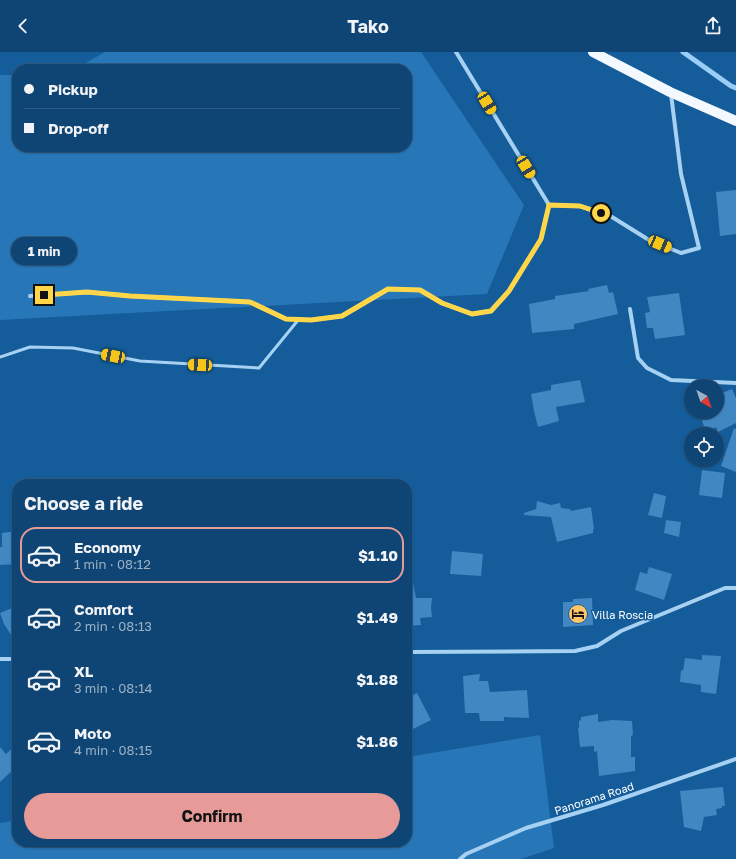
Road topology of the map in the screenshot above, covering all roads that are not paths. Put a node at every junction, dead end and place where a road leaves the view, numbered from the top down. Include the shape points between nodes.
1 (456, 52) edge
2 (593, 52) edge
3 (670, 92) junction
4 (736, 121) edge
5 (549, 205) junction
6 (30, 296) dead end
7 (630, 308) dead end
8 (299, 319) junction
9 (0, 357) edge
10 (736, 383) edge
11 (736, 588) edge
12 (412, 652) edge
13 (0, 659) edge
14 (12, 659) edge
15 (736, 759) edge
16 (460, 859) edge

1 - 5 street
2 - 3 main road
3 - 4 main road
3 - 5 street via 681,174 699,248 681,253 649,240 612,217 580,206
5 - 8 street via 541,239 509,291 491,311 472,314 442,303 420,290 388,289 342,316
6 - 8 street via 87,292 250,302 286,319
7 - 10 street via 638,358 647,368 672,380
8 - 9 lane via 259,368 140,361 73,348 30,347
11 - 12 street via 725,588 621,631 597,646 575,651
13 - 14 street
15 - 16 street, Panorama Road via 603,805 526,828

